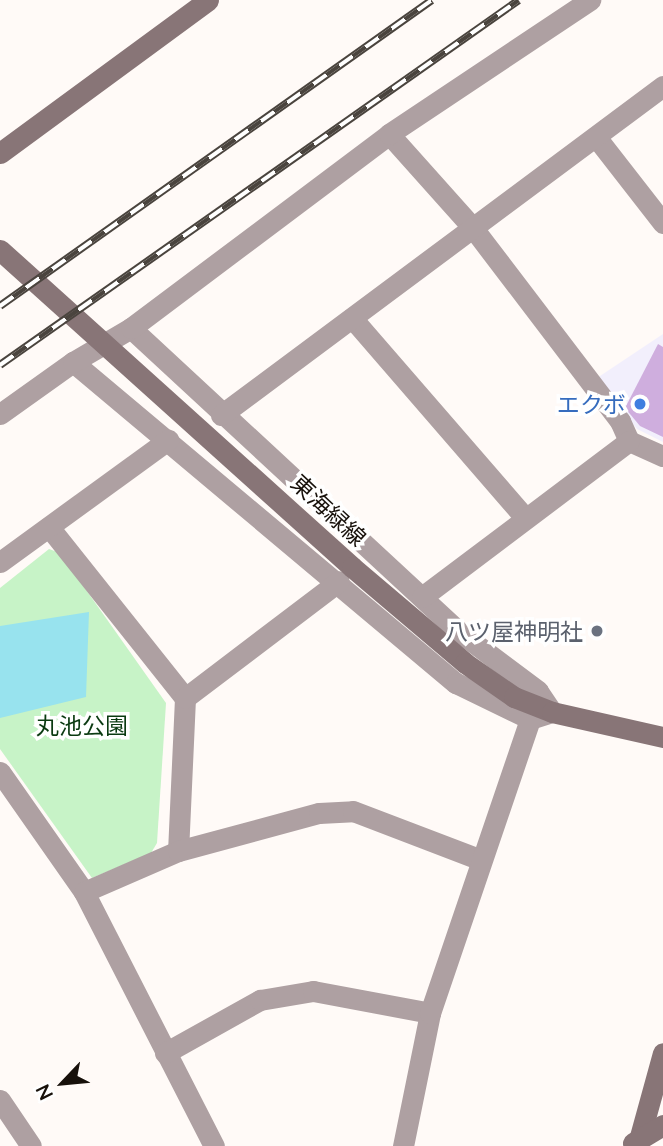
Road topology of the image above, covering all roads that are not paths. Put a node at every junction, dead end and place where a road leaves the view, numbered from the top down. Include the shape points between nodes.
1 (208, 0) edge
2 (590, 0) edge
3 (663, 86) edge
4 (389, 134) junction
5 (596, 136) junction
6 (0, 153) edge
7 (663, 223) edge
8 (473, 228) junction
9 (0, 250) edge
10 (352, 318) junction
11 (131, 328) junction
12 (73, 362) junction
13 (0, 414) edge
14 (221, 415) junction
15 (168, 440) junction
16 (629, 441) junction
17 (663, 456) edge
18 (525, 517) junction
19 (49, 527) junction
20 (0, 562) edge
21 (339, 581) junction
22 (422, 597) junction
23 (184, 698) junction
24 (552, 712) junction
25 (530, 719) junction
26 (663, 737) edge
27 (1, 775) edge
28 (178, 851) junction
29 (481, 860) junction
30 (84, 892) junction
31 (430, 1013) junction
32 (164, 1053) junction
33 (663, 1053) edge
34 (0, 1100) edge
35 (663, 1125) edge
36 (636, 1144) edge
37 (32, 1146) edge
38 (214, 1146) edge
39 (404, 1146) edge

1 - 6 main road
2 - 4 street
3 - 5 street
4 - 8 street
4 - 11 street
5 - 7 street
5 - 8 street
8 - 10 street
8 - 16 street via 620,421
9 - 24 main road, 東海緑線 via 466,663 514,697
10 - 14 street
10 - 18 street
11 - 12 street
11 - 14 street
12 - 13 street
12 - 15 street
14 - 22 street
15 - 19 street
15 - 21 street
16 - 17 street
16 - 18 street
18 - 22 street
19 - 20 street
19 - 23 street
21 - 23 street
21 - 25 street via 456,683
22 - 24 street via 458,631 538,691
23 - 28 street
24 - 25 street
24 - 26 main road, 東海緑線
25 - 29 street
27 - 30 street
28 - 29 street via 319,813 353,811
28 - 30 street
29 - 31 street
30 - 32 street
31 - 32 street via 313,991 260,1000
31 - 39 street
32 - 38 street
33 - 36 main road
34 - 37 street
35 - 36 main road

